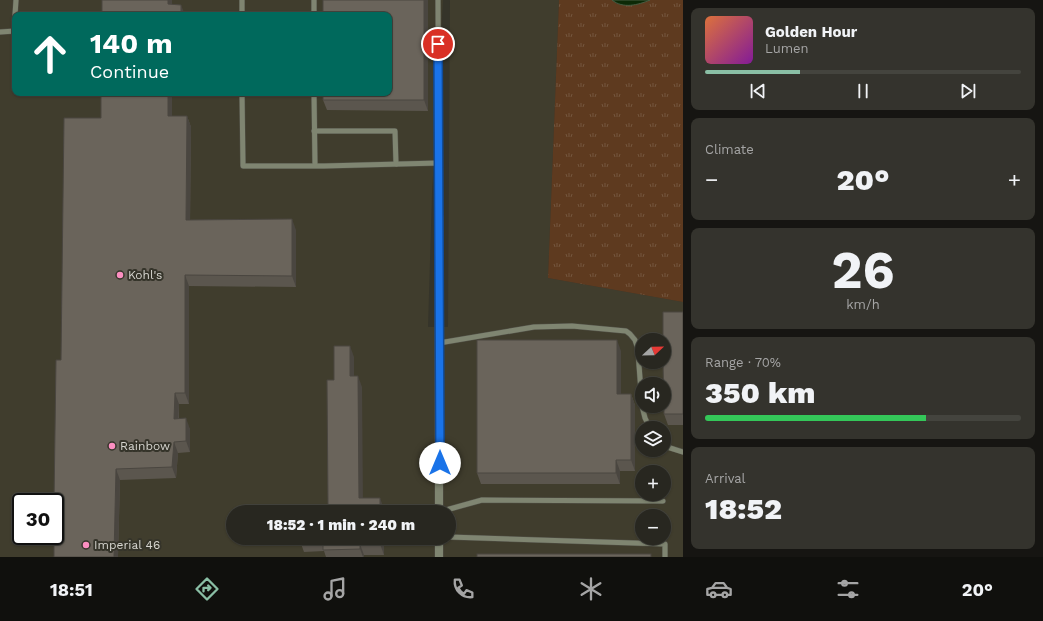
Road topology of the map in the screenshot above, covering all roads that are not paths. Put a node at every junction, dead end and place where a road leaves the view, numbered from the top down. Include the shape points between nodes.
1 (16, 0) edge
2 (242, 0) edge
3 (314, 0) edge
4 (438, 0) edge
5 (16, 12) edge
6 (242, 12) edge
7 (314, 12) edge
8 (12, 31) edge
9 (0, 32) edge
10 (242, 96) edge
11 (314, 96) edge
12 (314, 131) junction
13 (438, 163) junction
14 (396, 164) junction
15 (315, 165) junction
16 (439, 217) joint
17 (439, 343) junction
18 (640, 377) edge
19 (671, 448) edge
20 (683, 452) edge
21 (635, 501) edge
22 (439, 505) edge
23 (456, 507) edge
24 (456, 537) edge
25 (439, 545) edge
26 (439, 557) edge
27 (665, 557) edge

1 - 5 lane
2 - 6 lane
3 - 7 lane
4 - 13 lane
8 - 9 lane
10 - 15 lane via 243,166
11 - 12 lane
12 - 14 lane via 395,132
12 - 15 lane
13 - 14 lane
13 - 16 lane
14 - 15 lane
16 - 17 street
17 - 18 lane via 534,327 572,326 626,331 638,349
17 - 22 street
19 - 20 lane
21 - 23 lane via 482,500
24 - 27 lane via 665,544
25 - 26 street

